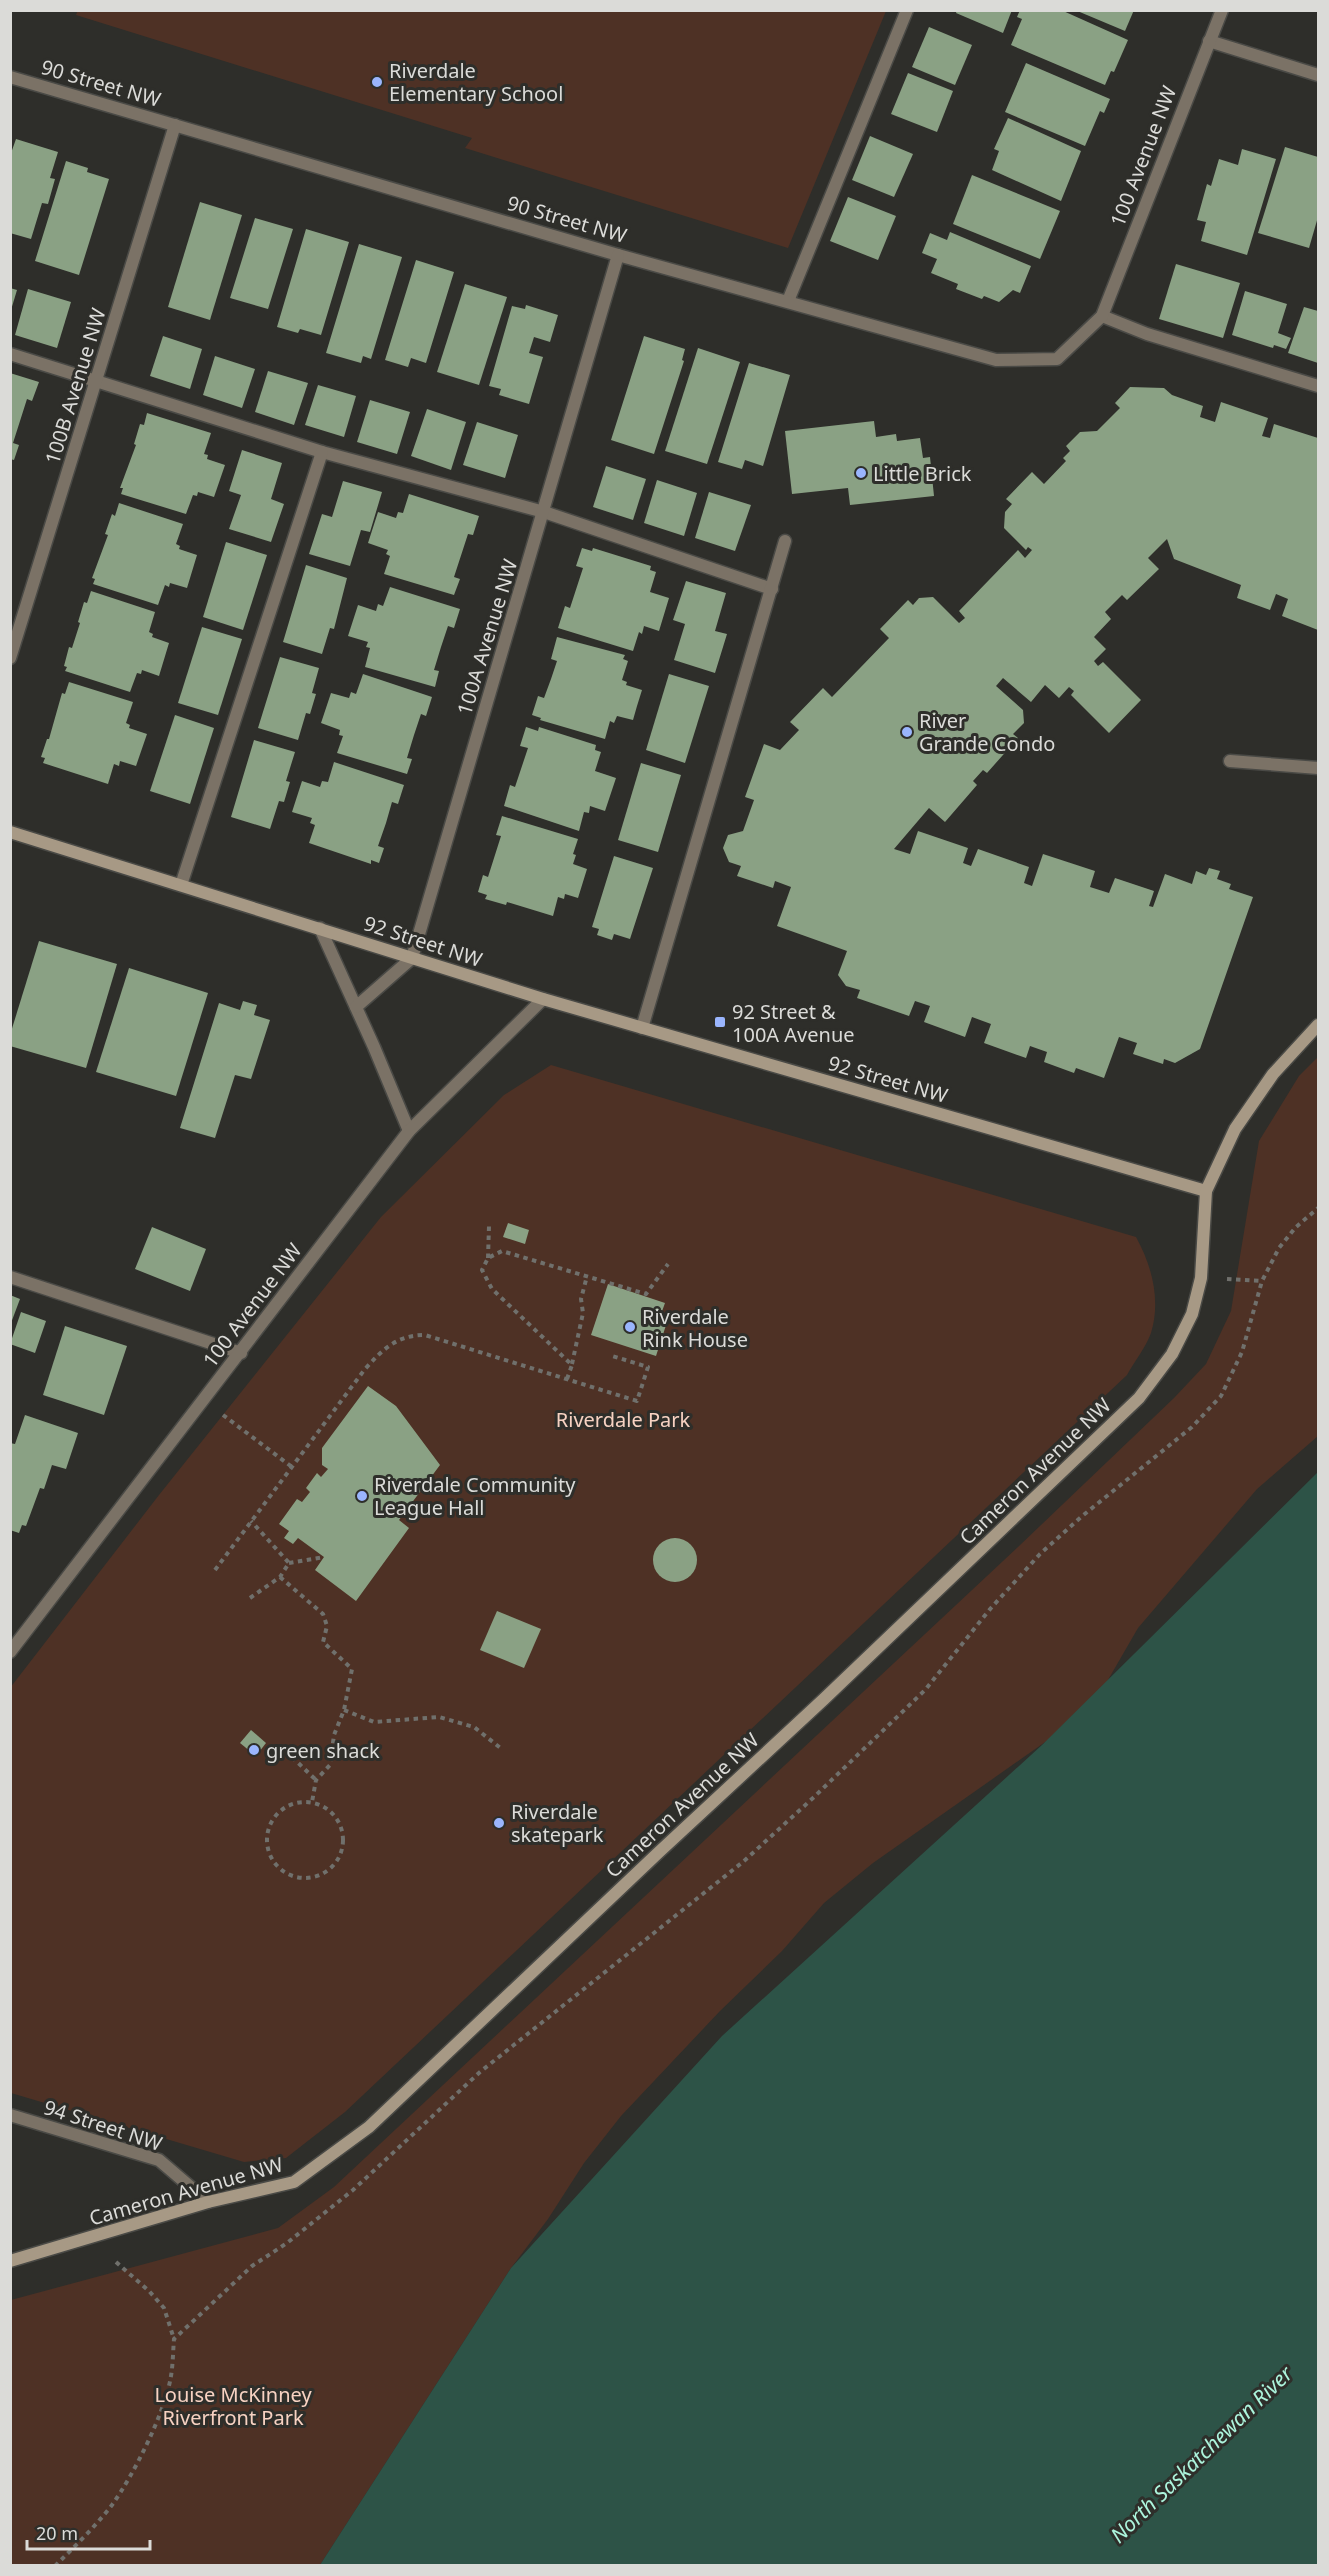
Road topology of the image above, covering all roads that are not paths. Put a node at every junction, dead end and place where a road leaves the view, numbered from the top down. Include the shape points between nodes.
1 (907, 10) edge
2 (1222, 10) edge
3 (1209, 41) junction
4 (1318, 75) edge
5 (10, 76) edge
6 (175, 124) junction
7 (618, 255) junction
8 (788, 301) junction
9 (1102, 316) junction
10 (10, 354) edge
11 (97, 381) junction
12 (1318, 386) edge
13 (322, 452) junction
14 (544, 512) junction
15 (785, 541) dead end
16 (772, 589) junction
17 (10, 658) edge
18 (1230, 761) dead end
19 (1318, 768) edge
20 (10, 832) edge
21 (181, 885) junction
22 (320, 928) junction
23 (412, 958) junction
24 (543, 999) junction
25 (356, 1007) junction
26 (1318, 1026) edge
27 (642, 1028) junction
28 (409, 1131) junction
29 (1206, 1191) junction
30 (10, 1277) edge
31 (241, 1353) junction
32 (10, 1652) edge
33 (10, 2115) edge
34 (208, 2202) junction
35 (10, 2260) edge

1 - 8 street
2 - 3 street, 100 Avenue NW
3 - 4 street
3 - 9 street, 100 Avenue NW
5 - 6 street, 90 Street NW
6 - 7 street, 90 Street NW
6 - 11 street, 100B Avenue NW
7 - 8 street, 90 Street NW
7 - 14 street, 100A Avenue NW
8 - 9 street, 90 Street NW via 996,360 1057,359
9 - 12 street via 1147,334
10 - 11 street
11 - 13 street
11 - 17 street, 100B Avenue NW
13 - 14 street
13 - 21 street
14 - 16 street
14 - 23 street, 100A Avenue NW
15 - 16 street
16 - 27 street
18 - 19 street
20 - 21 street, 92 Street NW
21 - 22 street, 92 Street NW
22 - 23 street, 92 Street NW
22 - 25 street
23 - 24 street, 92 Street NW
23 - 25 street
24 - 27 street, 92 Street NW
24 - 28 street, 100 Avenue NW
25 - 28 street
26 - 29 street via 1273,1074 1235,1129
27 - 29 street, 92 Street NW
28 - 31 street, 100 Avenue NW
29 - 34 street, Cameron Avenue NW via 1201,1278 1192,1314 1172,1354 1139,1398 377,2120 294,2182
30 - 31 street
31 - 32 street, 100 Avenue NW
33 - 34 street, 94 Street NW via 159,2160
34 - 35 street, Cameron Avenue NW

